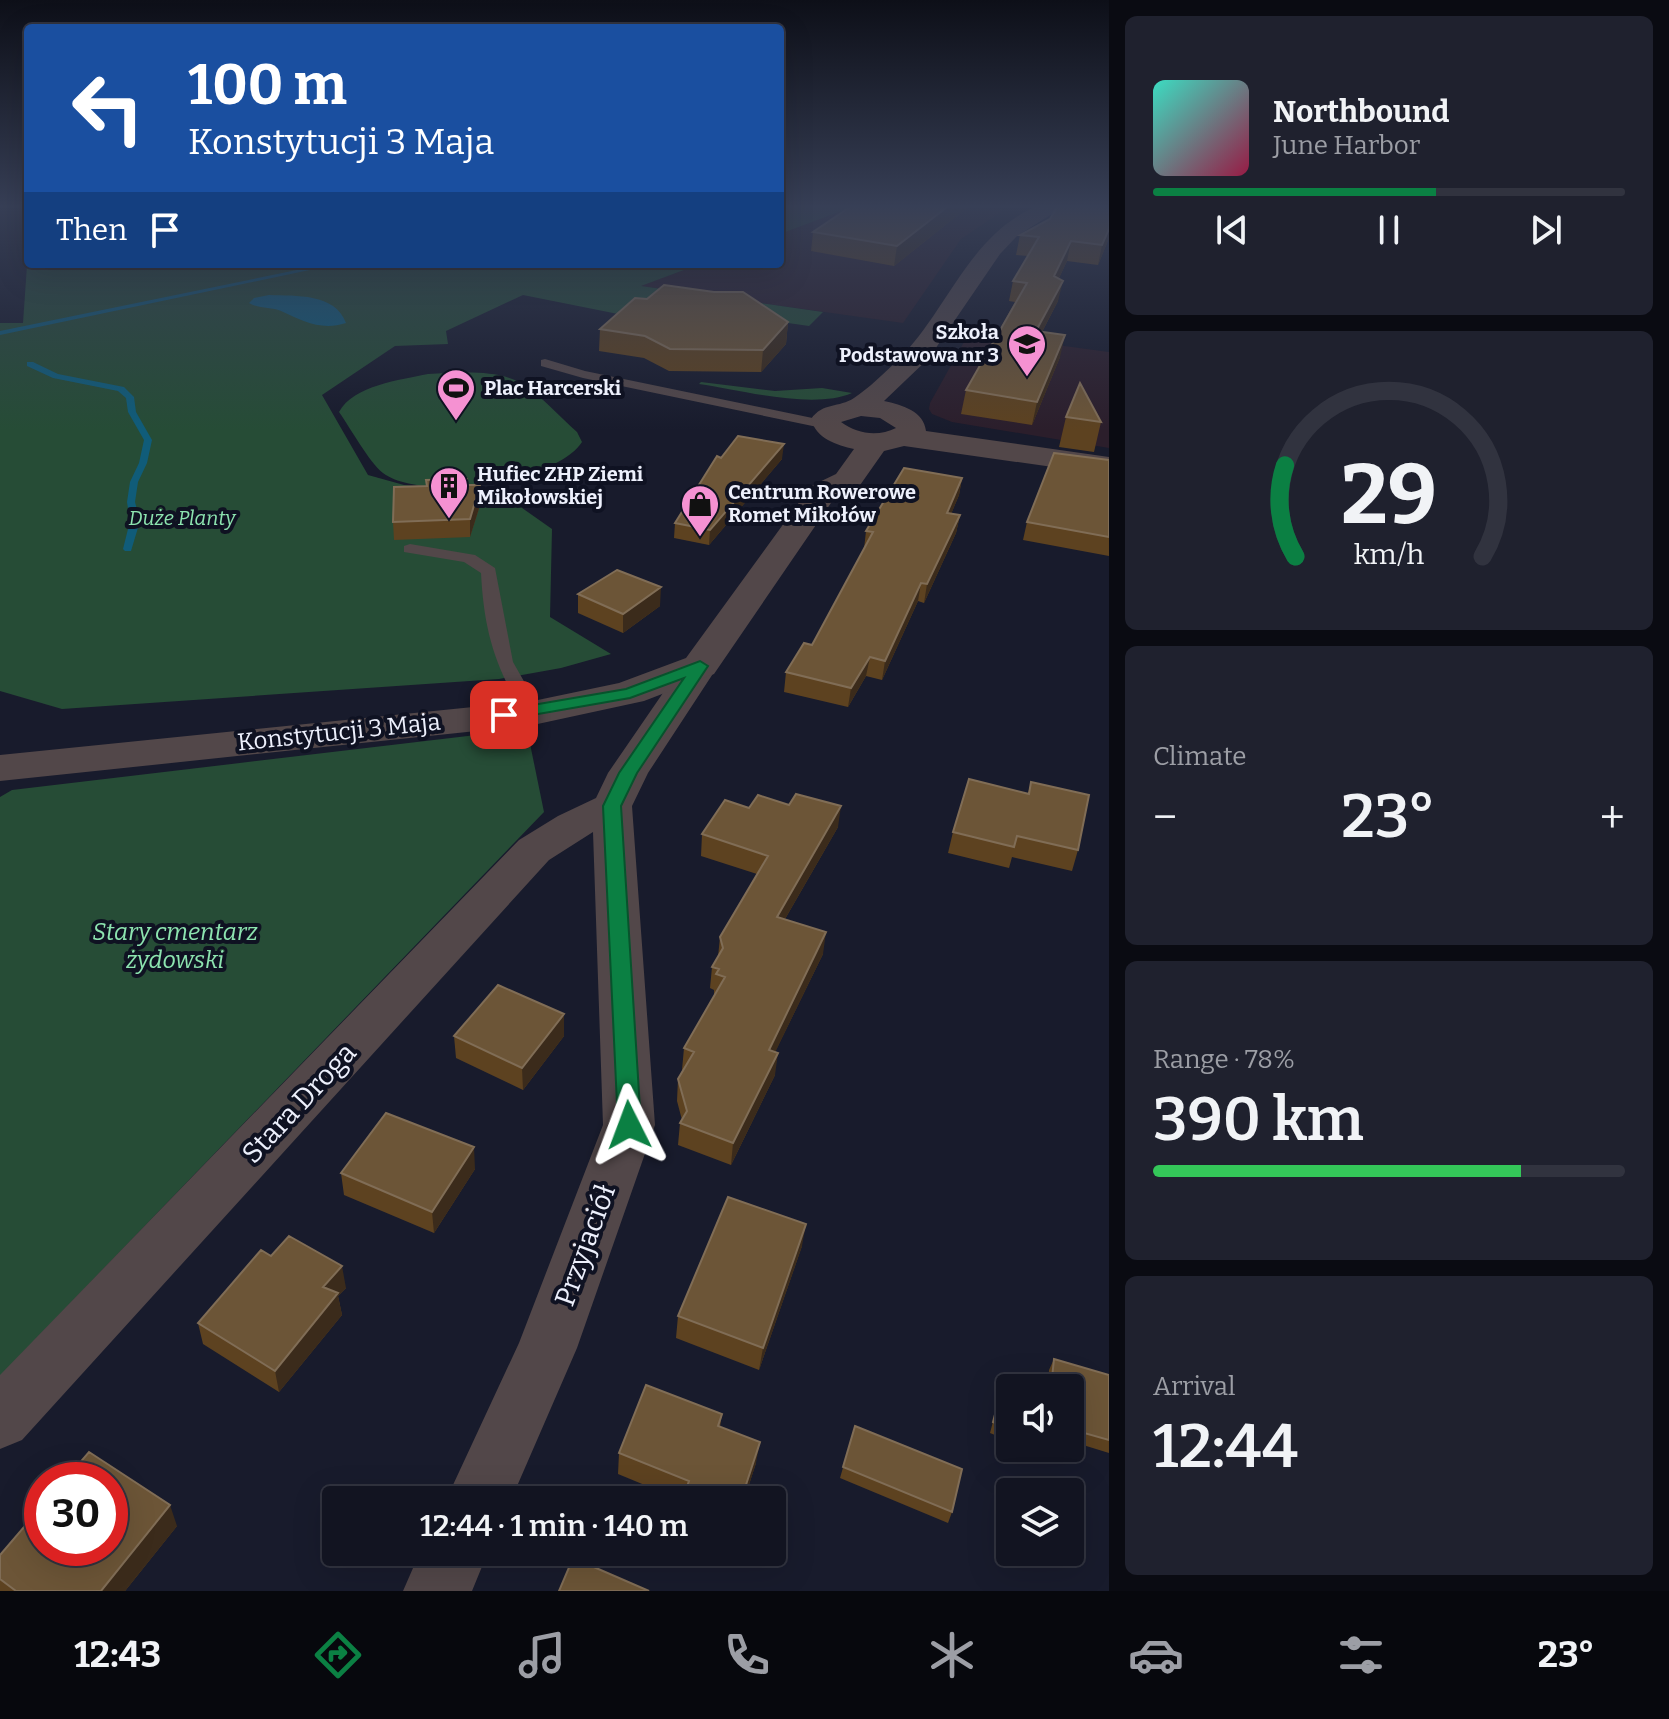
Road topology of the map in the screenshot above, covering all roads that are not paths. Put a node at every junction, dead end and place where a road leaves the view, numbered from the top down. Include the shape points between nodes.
1 (968, 281) edge
2 (920, 353) junction
3 (545, 363) dead end
4 (841, 420) junction
5 (899, 431) junction
6 (1109, 466) edge
7 (822, 493) junction
8 (410, 549) dead end
9 (700, 666) junction
10 (533, 713) junction
11 (0, 768) edge
12 (612, 806) junction
13 (0, 1419) edge
14 (484, 1486) edge
15 (449, 1566) edge
16 (437, 1591) edge

1 - 2 street
2 - 4 street
2 - 5 street
3 - 4 lane
4 - 5 street
4 - 7 street
5 - 6 street
5 - 7 street via 847,481
7 - 9 street
8 - 10 lane via 469,558 489,571 504,662
9 - 10 street, Konstytucji 3 Maja via 630,693
9 - 12 street, Przyjaciół via 628,773
10 - 11 street, Konstytucji 3 Maja
12 - 13 street, Stara Droga via 534,850
12 - 14 street, Przyjaciół via 629,1125 547,1348
15 - 16 street

